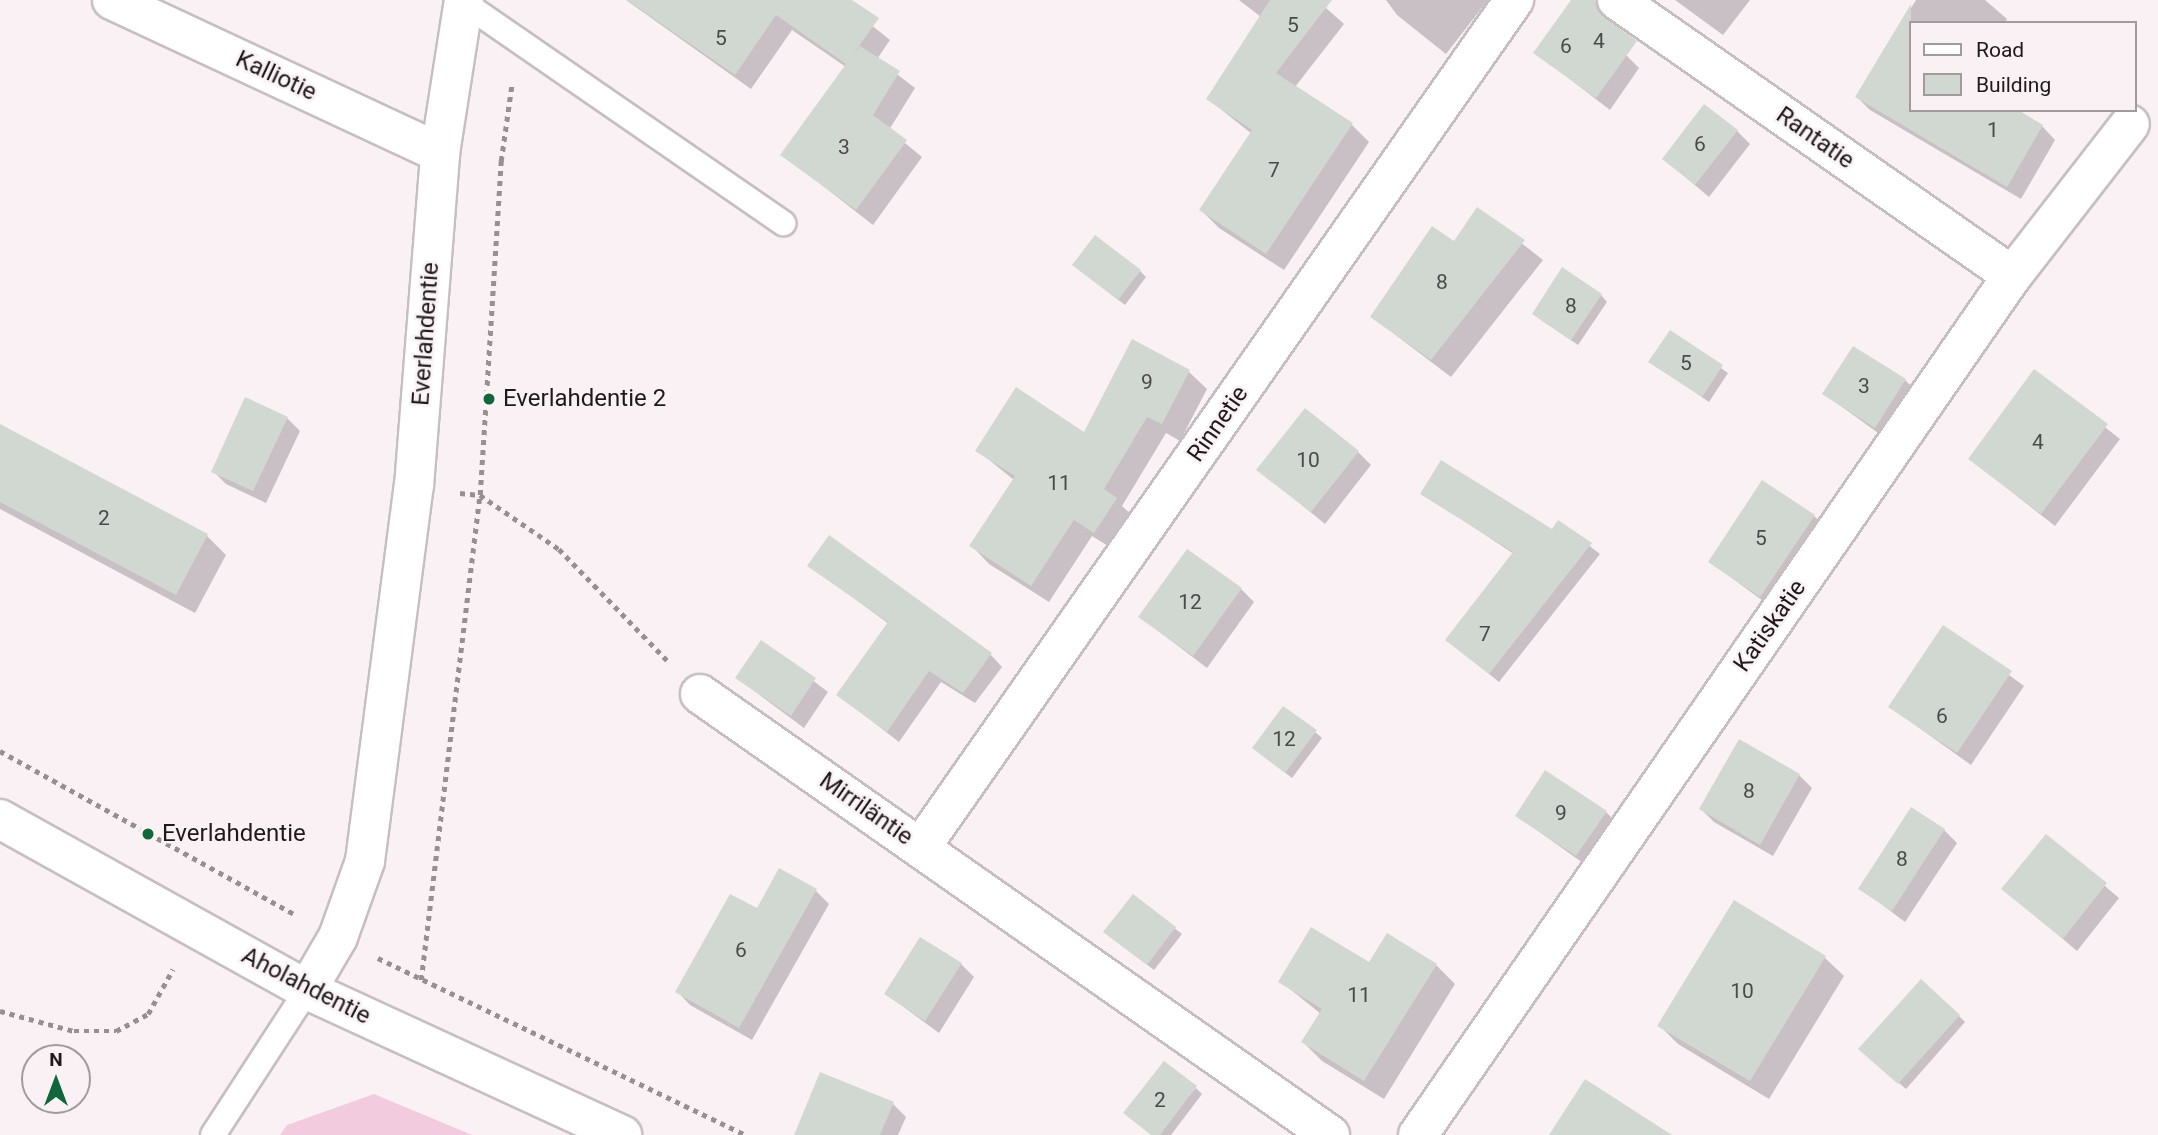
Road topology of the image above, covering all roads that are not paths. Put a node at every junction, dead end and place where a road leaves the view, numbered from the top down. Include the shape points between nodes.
1 (112, 0) edge
2 (1514, 0) edge
3 (1617, 0) edge
4 (464, 2) edge
5 (2130, 124) dead end
6 (440, 153) junction
7 (783, 223) dead end
8 (2012, 275) junction
9 (700, 694) road end
10 (0, 819) edge
11 (921, 847) junction
12 (307, 990) junction
13 (213, 1135) edge
14 (622, 1135) edge
15 (1330, 1135) edge
16 (1418, 1135) edge

1 - 6 street, Kalliotie
2 - 11 street, Rinnetie
3 - 8 street, Rantatie
4 - 6 street, Everlahdentie
4 - 7 lane
5 - 8 street, Katiskatie
6 - 12 street, Everlahdentie via 414,486 365,861 338,937
8 - 16 street, Katiskatie
9 - 11 street, Mirriläntie
10 - 12 street, Aholahdentie
11 - 15 street, Mirriläntie
12 - 13 lane
12 - 14 street, Aholahdentie

